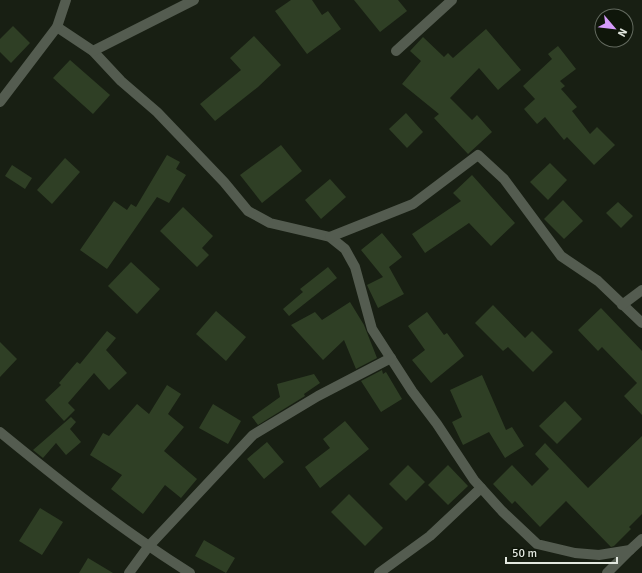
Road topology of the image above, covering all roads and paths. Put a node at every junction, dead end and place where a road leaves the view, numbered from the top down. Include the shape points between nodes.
1 (66, 0) edge
2 (194, 0) edge
3 (452, 0) edge
4 (56, 27) junction
5 (93, 51) junction
6 (396, 51) dead end
7 (0, 102) edge
8 (330, 237) junction
9 (642, 290) edge
10 (622, 305) junction
11 (642, 323) edge
12 (391, 358) junction
13 (0, 432) edge
14 (481, 488) junction
15 (642, 539) edge
16 (148, 546) junction
17 (630, 550) junction
18 (129, 573) edge
19 (190, 573) edge
20 (379, 573) edge
21 (607, 573) edge

1 - 4 street
2 - 5 street
3 - 6 street
4 - 5 street
4 - 7 street
5 - 8 street via 121,81 157,112 248,211 270,222
8 - 10 street via 413,204 478,155 504,179 561,256 598,281
8 - 12 street via 345,249 355,267 372,329
9 - 10 street
10 - 11 street
12 - 14 street
12 - 16 street via 318,396 253,435
13 - 16 street
14 - 17 street via 537,544 575,553 599,555
14 - 20 street via 430,536
15 - 17 street
16 - 18 street
16 - 19 street
17 - 21 street

